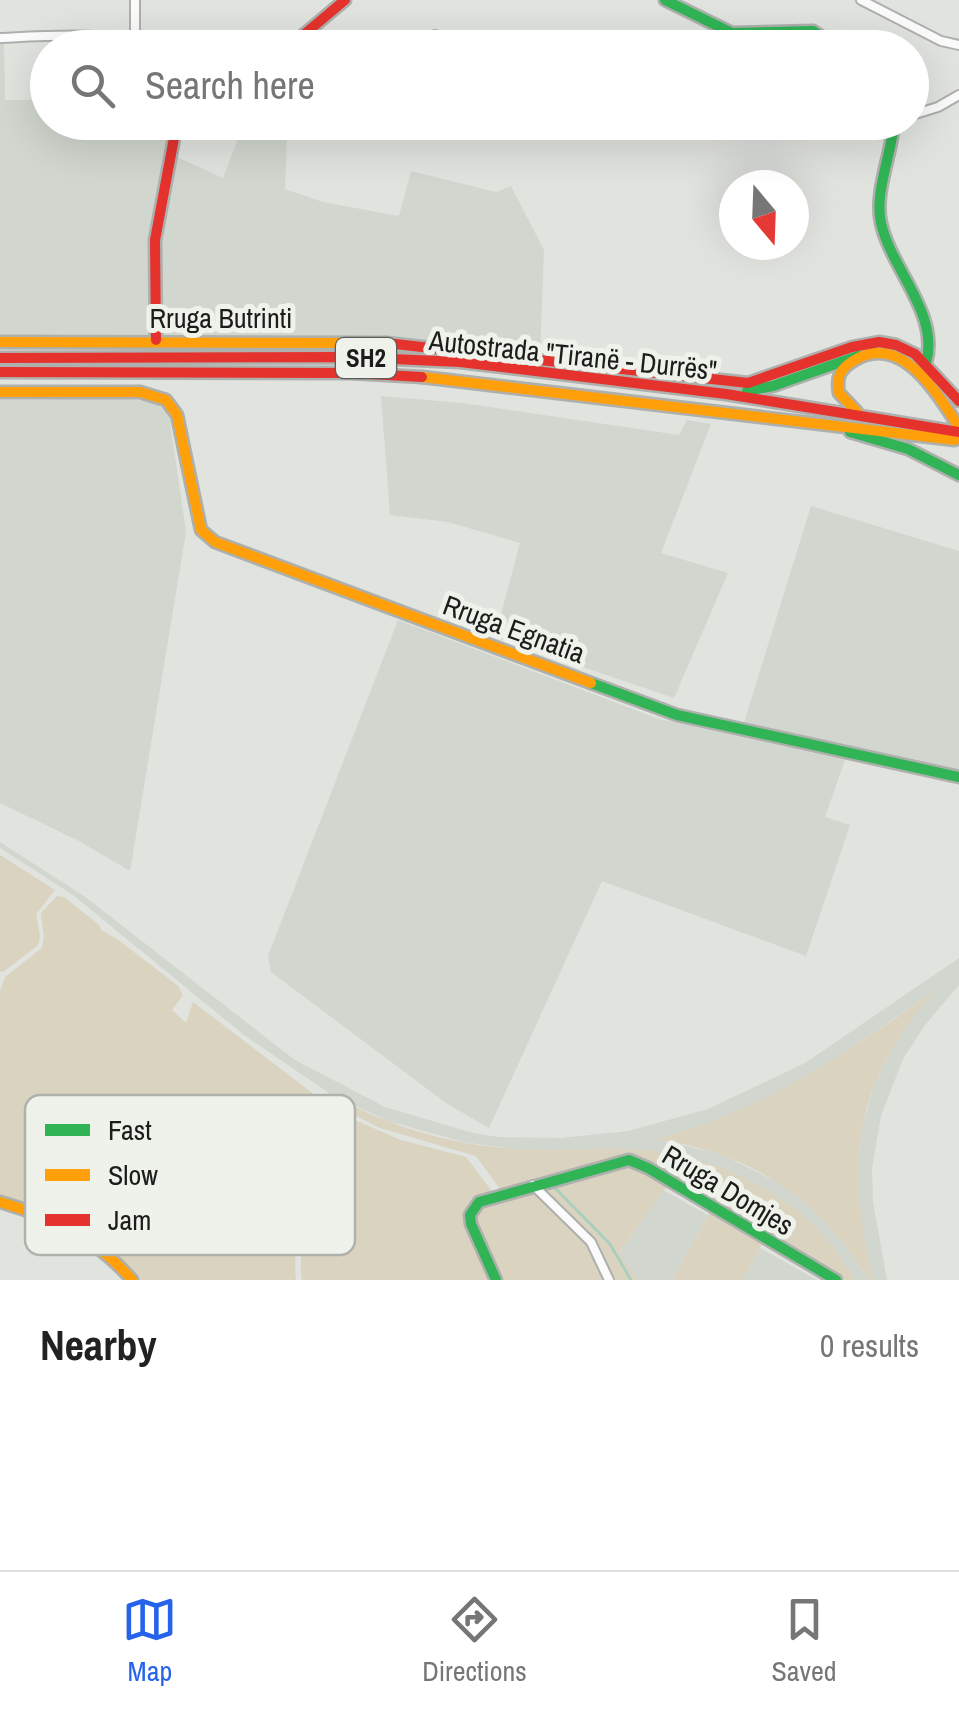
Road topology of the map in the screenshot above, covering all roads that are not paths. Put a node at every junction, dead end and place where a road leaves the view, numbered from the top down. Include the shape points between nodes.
1 (134, 0) edge
2 (345, 0) edge
3 (665, 0) edge
4 (861, 0) edge
5 (135, 30) edge
6 (309, 30) edge
7 (726, 30) edge
8 (920, 30) edge
9 (929, 35) edge
10 (30, 37) edge
11 (0, 38) edge
12 (959, 45) edge
13 (959, 95) edge
14 (929, 110) edge
15 (174, 140) edge
16 (891, 140) edge
17 (156, 340) junction
18 (0, 342) edge
19 (858, 356) junction
20 (0, 358) edge
21 (926, 363) junction
22 (0, 372) edge
23 (749, 387) junction
24 (0, 392) edge
25 (726, 394) junction
26 (959, 401) edge
27 (857, 412) junction
28 (830, 425) junction
29 (959, 430) edge
30 (959, 440) edge
31 (959, 475) edge
32 (959, 777) edge
33 (533, 1185) junction
34 (0, 1202) edge
35 (25, 1209) edge
36 (111, 1255) edge
37 (132, 1280) edge
38 (496, 1280) edge
39 (609, 1280) edge
40 (836, 1280) edge

1 - 5 street
2 - 6 main road
3 - 7 main road
4 - 8 street
9 - 12 street
10 - 11 street
13 - 14 street
15 - 17 main road via 155,240
16 - 21 main road via 880,221 931,348
17 - 18 main road, Rruga Butrinti
17 - 23 main road, Rruga Butrinti via 384,343
19 - 23 main road via 772,386
19 - 27 main road via 837,382 843,401
19 - 29 main road via 903,358 924,375
20 - 25 main road, Autostrada "Tiranë - Durrës" / SH2 via 460,362
21 - 23 main road via 903,347 872,342
21 - 26 main road
22 - 28 main road, Autostrada "Tiranë - Durrës" / SH2 via 351,373 461,380
23 - 25 main road
24 - 32 main road, Rruga Egnatia via 163,396 180,422 199,524 215,542 678,714
25 - 27 main road, Autostrada "Tiranë - Durrës" / SH2
27 - 29 main road, Autostrada "Tiranë - Durrës" / SH2
28 - 30 main road, Autostrada "Tiranë - Durrës" / SH2
28 - 31 main road via 908,449
33 - 38 main road, Rruga Domjes via 478,1202 470,1214
33 - 39 street via 591,1242
33 - 40 main road, Rruga Domjes via 638,1163
34 - 35 main road
36 - 37 main road

